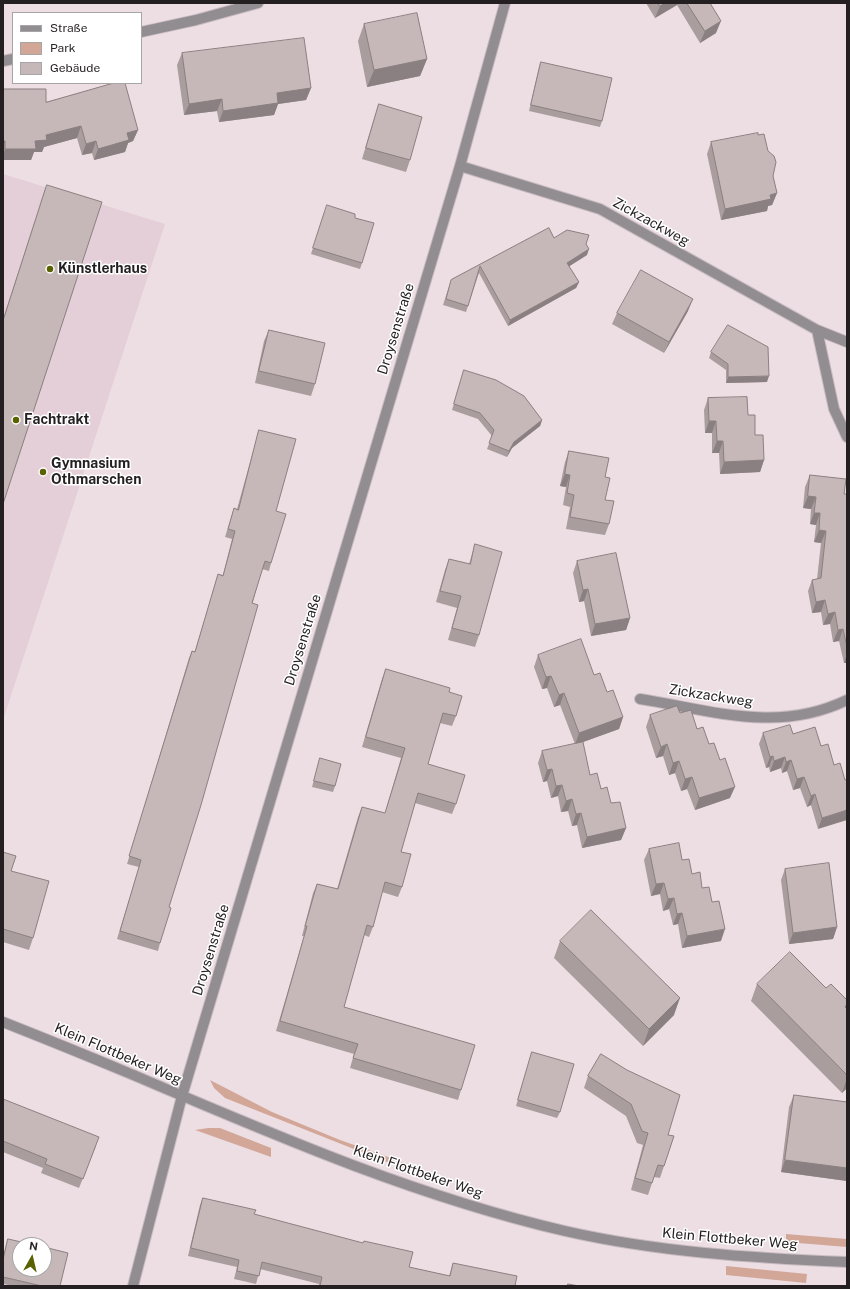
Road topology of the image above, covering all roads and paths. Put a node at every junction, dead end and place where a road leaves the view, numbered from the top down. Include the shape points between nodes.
1 (258, 3) edge
2 (505, 3) edge
3 (142, 32) edge
4 (460, 166) junction
5 (817, 330) junction
6 (847, 342) edge
7 (847, 437) edge
8 (640, 699) dead end
9 (847, 700) edge
10 (3, 1022) edge
11 (182, 1096) junction
12 (847, 1262) edge
13 (133, 1286) edge

1 - 3 street
2 - 4 street, Droysenstraße
4 - 5 street, Zickzackweg via 600,209
4 - 11 street, Droysenstraße
5 - 6 street, Zickzackweg
5 - 7 street via 834,409
8 - 9 street, Zickzackweg via 737,717 774,718 811,712
10 - 11 street, Klein Flottbeker Weg
11 - 12 street, Klein Flottbeker Weg via 346,1163 479,1209 566,1231 640,1245 756,1258
11 - 13 street, Droysenstraße

